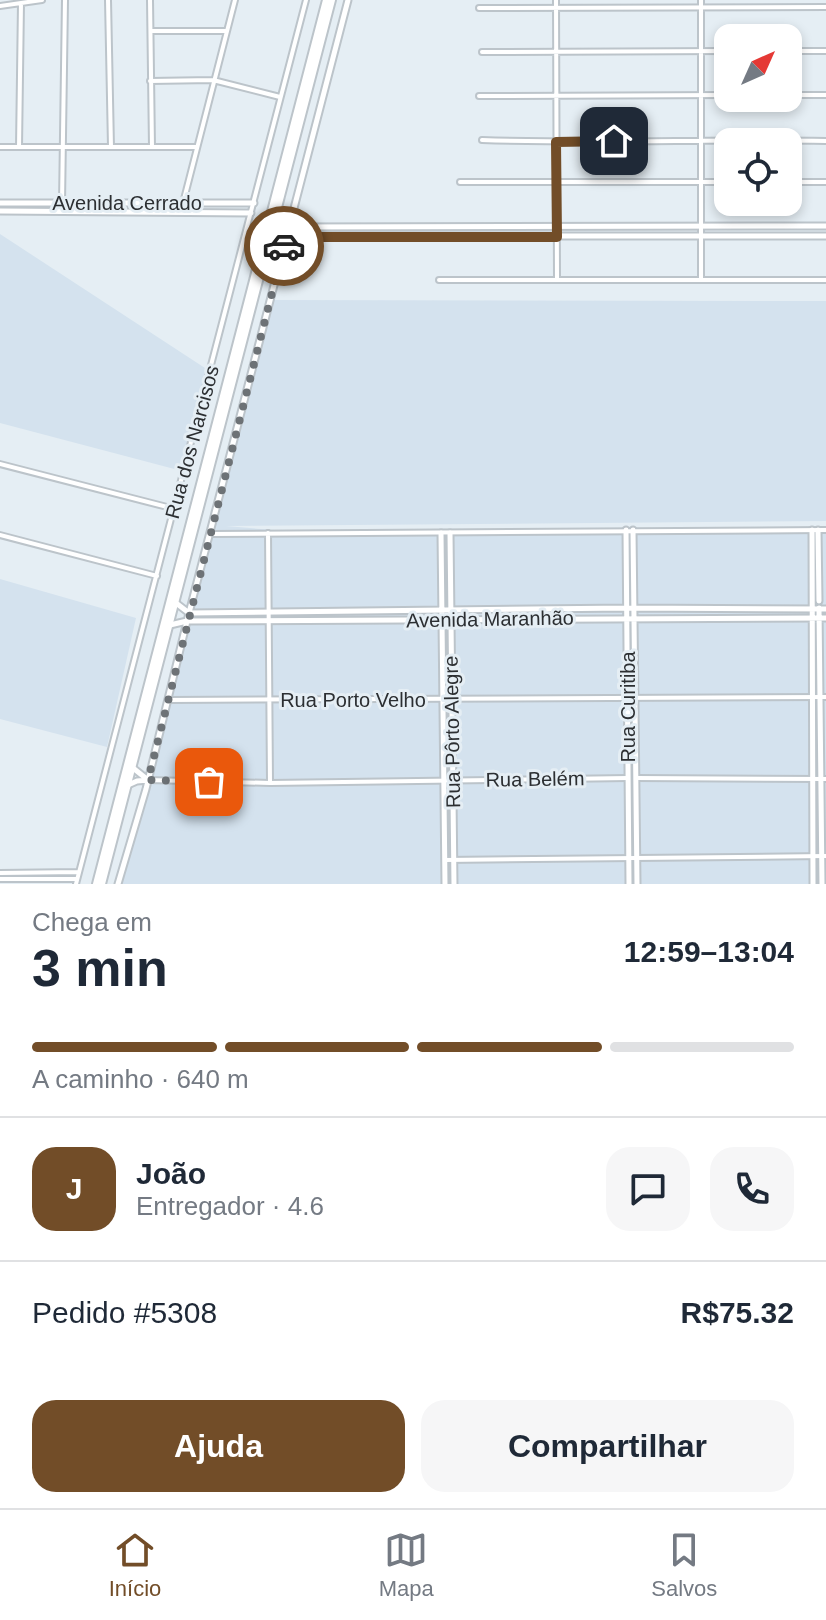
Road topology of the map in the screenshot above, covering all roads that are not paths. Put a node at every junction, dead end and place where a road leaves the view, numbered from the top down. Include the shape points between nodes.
1 (42, 0) edge
2 (65, 0) edge
3 (108, 0) edge
4 (150, 0) edge
5 (235, 0) edge
6 (306, 0) edge
7 (326, 0) edge
8 (332, 0) edge
9 (348, 0) edge
10 (701, 0) edge
11 (21, 3) junction
12 (556, 3) edge
13 (0, 6) edge
14 (701, 7) junction
15 (826, 7) edge
16 (479, 8) dead end
17 (151, 31) junction
18 (226, 31) junction
19 (556, 50) junction
20 (701, 51) junction
21 (714, 51) edge
22 (802, 51) edge
23 (826, 51) edge
24 (482, 52) dead end
25 (213, 80) junction
26 (150, 81) junction
27 (556, 95) junction
28 (701, 95) junction
29 (714, 95) edge
30 (802, 95) edge
31 (826, 95) edge
32 (479, 96) dead end
33 (280, 97) junction
34 (701, 139) junction
35 (482, 140) dead end
36 (826, 141) edge
37 (556, 142) junction
38 (0, 147) edge
39 (19, 147) junction
40 (65, 147) junction
41 (111, 147) junction
42 (152, 147) junction
43 (196, 147) junction
44 (460, 182) dead end
45 (557, 182) junction
46 (802, 182) edge
47 (826, 182) edge
48 (701, 183) junction
49 (714, 183) edge
50 (0, 203) edge
51 (62, 203) junction
52 (183, 203) junction
53 (254, 203) junction
54 (0, 211) edge
55 (251, 213) junction
56 (275, 218) junction
57 (557, 226) junction
58 (701, 226) junction
59 (826, 226) edge
60 (289, 227) junction
61 (826, 236) edge
62 (287, 237) junction
63 (557, 237) junction
64 (701, 237) junction
65 (269, 242) junction
66 (439, 280) dead end
67 (557, 280) junction
68 (701, 280) junction
69 (826, 280) edge
70 (0, 464) edge
71 (175, 509) junction
72 (630, 530) junction
73 (815, 530) junction
74 (826, 530) edge
75 (268, 533) junction
76 (441, 533) junction
77 (450, 533) junction
78 (211, 534) junction
79 (0, 535) edge
80 (157, 576) junction
81 (176, 603) junction
82 (819, 604) junction
83 (811, 607) junction
84 (630, 608) junction
85 (826, 609) edge
86 (451, 611) junction
87 (443, 612) junction
88 (268, 613) junction
89 (188, 617) junction
90 (630, 617) junction
91 (811, 618) junction
92 (822, 618) edge
93 (443, 620) junction
94 (451, 620) junction
95 (269, 621) junction
96 (170, 625) junction
97 (811, 697) junction
98 (824, 697) edge
99 (631, 698) junction
100 (451, 699) junction
101 (169, 700) junction
102 (442, 700) junction
103 (269, 701) junction
104 (443, 748) junction
105 (451, 748) junction
106 (133, 768) junction
107 (628, 778) junction
108 (636, 778) junction
109 (812, 779) junction
110 (824, 779) edge
111 (148, 780) junction
112 (443, 780) junction
113 (452, 780) junction
114 (270, 783) junction
115 (128, 785) junction
116 (444, 827) junction
117 (453, 827) junction
118 (813, 856) junction
119 (824, 856) edge
120 (629, 858) junction
121 (637, 858) junction
122 (445, 860) junction
123 (453, 860) junction
124 (79, 872) junction
125 (0, 873) edge
126 (0, 879) edge
127 (77, 882) edge
128 (96, 884) edge
129 (102, 884) edge
130 (118, 884) edge
131 (445, 884) edge
132 (454, 884) edge
133 (629, 884) edge
134 (637, 884) edge
135 (813, 884) edge
136 (822, 884) edge

1 - 11 street
2 - 40 street
3 - 41 street
4 - 17 street
5 - 18 street
6 - 33 street, Rua dos Narcisos
7 - 128 main road
8 - 56 main road
9 - 60 street
10 - 14 street
11 - 13 street
11 - 39 street
12 - 14 street
12 - 16 street
12 - 19 street
14 - 15 street
14 - 20 street
17 - 18 street
17 - 26 street
18 - 25 street
19 - 20 street
19 - 24 street
19 - 27 street
20 - 21 street
20 - 28 street
22 - 23 street
25 - 26 street
25 - 33 street
25 - 43 street
26 - 42 street
27 - 28 street
27 - 32 street
27 - 37 street
28 - 29 street
28 - 34 street
30 - 31 street
33 - 53 street, Rua dos Narcisos
34 - 36 street
34 - 37 street
34 - 48 street
35 - 37 street
37 - 45 street
38 - 39 street
39 - 40 street
40 - 41 street
40 - 51 street
41 - 42 street
42 - 43 street
43 - 52 street
44 - 45 street
45 - 48 street
45 - 57 street
46 - 47 street
48 - 49 street
48 - 58 street
50 - 51 street, Avenida Cerrado
51 - 52 street, Avenida Cerrado
52 - 53 street, Avenida Cerrado
53 - 55 street, Rua dos Narcisos
54 - 55 street, Avenida Cerrado
55 - 71 street, Rua dos Narcisos
56 - 60 street
56 - 65 main road
57 - 58 street
57 - 60 street
57 - 63 street
58 - 59 street
58 - 64 street
60 - 62 street
61 - 64 street
62 - 63 street
62 - 65 street
62 - 78 street
63 - 64 street
63 - 67 street
64 - 68 street
65 - 81 main road
66 - 67 street
67 - 68 street
68 - 69 street
70 - 71 street
71 - 80 street, Rua dos Narcisos
72 - 73 street
72 - 77 street
72 - 84 street, Rua Curitiba
73 - 74 street
73 - 82 street
73 - 83 street
75 - 76 street
75 - 78 street
75 - 88 street
76 - 77 street
76 - 87 street, Rua Pôrto Alegre
77 - 86 street, Rua Pôrto Alegre
78 - 89 street
79 - 80 street
80 - 124 street, Rua dos Narcisos
81 - 89 street
81 - 96 main road
82 - 83 street, Avenida Maranhão
82 - 85 street, Avenida Maranhão
82 - 92 street
83 - 84 street, Avenida Maranhão
83 - 91 street
84 - 86 street, Avenida Maranhão
84 - 90 street, Rua Curitiba
86 - 87 street, Avenida Maranhão
86 - 94 street, Rua Pôrto Alegre
87 - 88 street, Avenida Maranhão
87 - 93 street, Rua Pôrto Alegre
88 - 89 street, Avenida Maranhão
88 - 95 street
89 - 95 street, Avenida Maranhão
89 - 96 street, Avenida Maranhão
89 - 101 street
90 - 91 street, Avenida Maranhão
90 - 94 street, Avenida Maranhão
90 - 99 street, Rua Curitiba
91 - 92 street, Avenida Maranhão
91 - 97 street
92 - 98 street
93 - 94 street, Avenida Maranhão
93 - 95 street, Avenida Maranhão
93 - 102 street, Rua Pôrto Alegre
94 - 100 street, Rua Pôrto Alegre
95 - 103 street
96 - 106 main road
97 - 98 street, Rua Porto Velho
97 - 99 street, Rua Porto Velho
97 - 109 street
98 - 110 street
99 - 100 street, Rua Porto Velho
99 - 107 street, Rua Curitiba
99 - 108 street, Rua Curitiba
100 - 102 street, Rua Porto Velho
100 - 105 street, Rua Pôrto Alegre
101 - 103 street, Rua Porto Velho
101 - 111 street
102 - 103 street, Rua Porto Velho
102 - 104 street, Rua Pôrto Alegre
103 - 114 street
104 - 105 street
104 - 112 street, Rua Pôrto Alegre
105 - 113 street, Rua Pôrto Alegre
106 - 111 street
106 - 115 main road
107 - 108 street, Rua Belém
107 - 113 street, Rua Belém
107 - 120 street, Rua Curitiba
108 - 109 street, Rua Belém
108 - 121 street, Rua Curitiba
109 - 110 street, Rua Belém
109 - 118 street
110 - 119 street
111 - 114 street, Rua Belém
111 - 115 street
111 - 130 street
112 - 113 street, Rua Belém
112 - 114 street, Rua Belém
112 - 116 street, Rua Pôrto Alegre
113 - 117 street, Rua Pôrto Alegre
115 - 129 main road
116 - 117 street
116 - 122 street, Rua Pôrto Alegre
117 - 123 street, Rua Pôrto Alegre
118 - 119 street
118 - 121 street
118 - 135 street
119 - 136 street
120 - 121 street
120 - 123 street
120 - 133 street, Rua Curitiba
121 - 134 street, Rua Curitiba
122 - 123 street
122 - 131 street, Rua Pôrto Alegre
123 - 132 street, Rua Pôrto Alegre
124 - 125 street
124 - 127 street, Rua dos Narcisos
126 - 127 street

